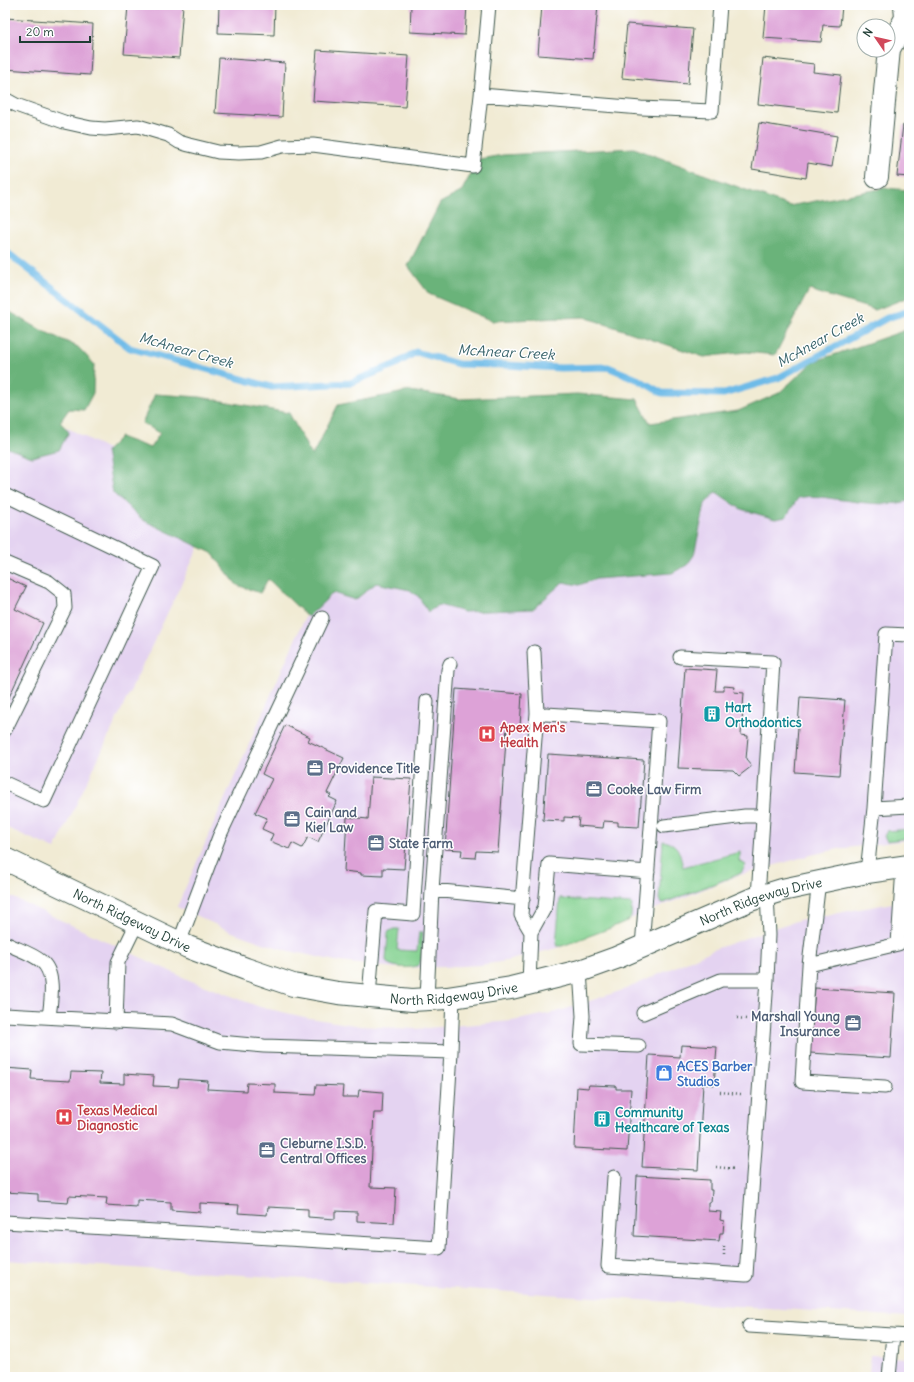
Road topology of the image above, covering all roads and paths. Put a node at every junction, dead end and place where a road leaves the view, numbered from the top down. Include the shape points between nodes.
1 (489, 5) edge
2 (720, 5) edge
3 (907, 15) edge
4 (481, 94) junction
5 (5, 99) edge
6 (877, 177) dead end
7 (5, 495) edge
8 (5, 563) edge
9 (322, 618) dead end
10 (909, 636) edge
11 (534, 652) dead end
12 (680, 656) dead end
13 (450, 664) dead end
14 (427, 701) dead end
15 (546, 714) dead end
16 (5, 730) edge
17 (5, 783) edge
18 (909, 806) edge
19 (874, 808) junction
20 (763, 816) junction
21 (664, 826) dead end
22 (5, 859) edge
23 (906, 866) edge
24 (648, 872) junction
25 (867, 872) junction
26 (819, 881) junction
27 (432, 890) junction
28 (762, 896) junction
29 (523, 899) junction
30 (137, 923) junction
31 (532, 932) junction
32 (5, 943) edge
33 (179, 943) junction
34 (642, 947) junction
35 (809, 965) junction
36 (580, 971) junction
37 (767, 980) junction
38 (529, 984) junction
39 (369, 996) junction
40 (453, 996) junction
41 (427, 999) junction
42 (643, 1013) dead end
43 (5, 1015) edge
44 (49, 1017) junction
45 (116, 1022) junction
46 (639, 1046) dead end
47 (451, 1052) junction
48 (886, 1087) dead end
49 (614, 1177) dead end
50 (5, 1222) edge
51 (749, 1326) dead end
52 (893, 1335) junction
53 (909, 1336) edge
54 (889, 1377) edge

1 - 4 lane
2 - 4 lane via 712,112
3 - 6 street via 889,49
4 - 5 lane via 473,166 313,145 282,146 261,152 218,152 179,142 168,135 138,126 105,129 64,122
7 - 17 lane via 153,566 44,802
8 - 16 lane via 49,582 64,594 65,608
9 - 33 lane via 219,837
10 - 19 lane via 886,634
11 - 29 lane via 536,713
12 - 20 lane via 773,662
13 - 27 lane
14 - 39 lane via 414,914 376,911
15 - 24 lane via 659,721
18 - 19 lane
19 - 25 lane
20 - 21 lane
20 - 28 lane
22 - 30 street, North Ridgeway Drive
23 - 25 street, North Ridgeway Drive
23 - 35 lane via 898,944
24 - 31 lane via 549,864 545,907
24 - 34 lane
25 - 26 street, North Ridgeway Drive
26 - 28 street, North Ridgeway Drive
26 - 35 lane
27 - 29 lane
27 - 41 lane
28 - 34 street, North Ridgeway Drive
28 - 37 lane via 769,935
29 - 31 lane via 521,915
30 - 33 street, North Ridgeway Drive
30 - 45 lane via 118,962
31 - 38 lane
32 - 44 lane via 43,962 52,986
33 - 39 street, North Ridgeway Drive via 293,985
34 - 36 street, North Ridgeway Drive
35 - 48 lane via 802,1082
36 - 38 street, North Ridgeway Drive
36 - 46 lane via 583,1016 581,1044
37 - 42 lane via 720,980
37 - 49 lane via 746,1275 608,1266
38 - 40 street, North Ridgeway Drive
39 - 41 street, North Ridgeway Drive
40 - 41 street, North Ridgeway Drive
40 - 47 lane
43 - 44 lane
44 - 45 lane
45 - 47 lane via 172,1024 227,1043
47 - 50 lane via 439,1248
51 - 52 lane
52 - 53 lane
52 - 54 lane

